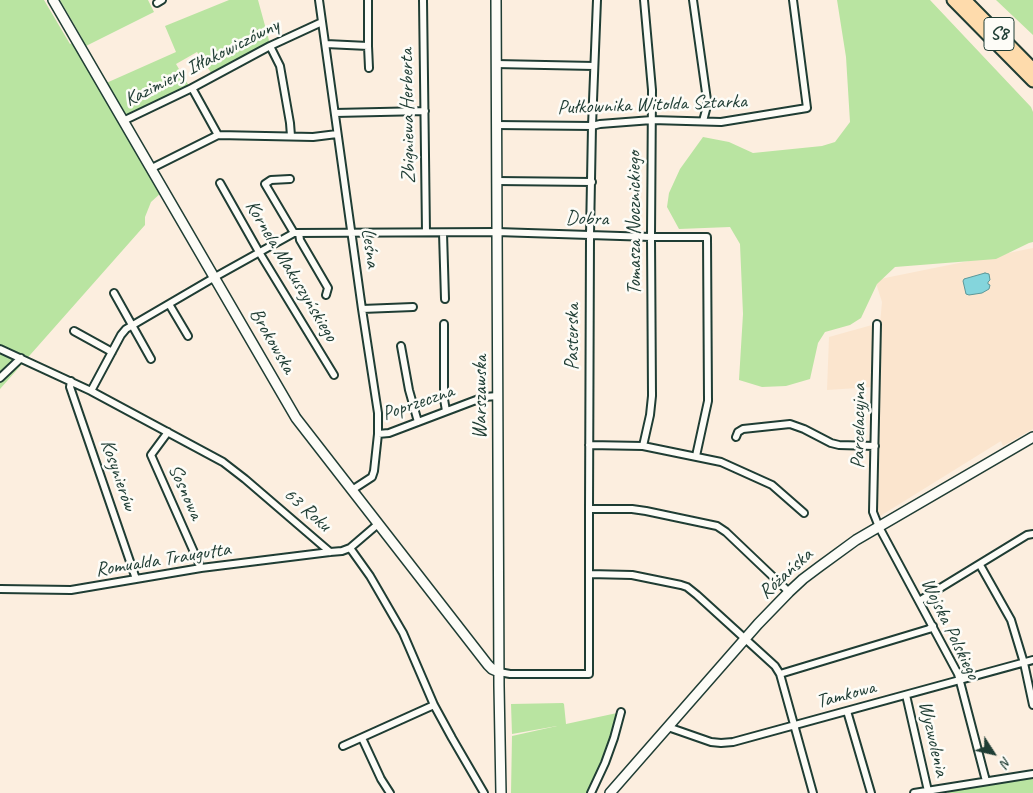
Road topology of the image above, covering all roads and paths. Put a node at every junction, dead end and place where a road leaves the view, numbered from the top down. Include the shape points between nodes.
1 (53, 0) edge
2 (319, 0) edge
3 (368, 0) edge
4 (423, 0) edge
5 (496, 0) edge
6 (597, 0) edge
7 (644, 0) edge
8 (693, 0) edge
9 (793, 0) edge
10 (953, 0) edge
11 (965, 0) edge
12 (322, 22) junction
13 (326, 44) junction
14 (270, 46) junction
15 (368, 46) junction
16 (496, 64) junction
17 (594, 66) junction
18 (1018, 66) junction
19 (369, 68) dead end
20 (1033, 69) edge
21 (1033, 82) edge
22 (192, 88) junction
23 (1033, 88) edge
24 (425, 110) junction
25 (335, 113) junction
26 (652, 120) junction
27 (124, 121) junction
28 (704, 121) junction
29 (496, 125) junction
30 (592, 126) junction
31 (218, 134) junction
32 (337, 134) junction
33 (291, 136) junction
34 (152, 168) junction
35 (290, 179) dead end
36 (497, 181) junction
37 (592, 182) junction
38 (220, 183) dead end
39 (426, 232) junction
40 (443, 232) junction
41 (497, 232) junction
42 (297, 233) junction
43 (352, 234) junction
44 (590, 236) junction
45 (651, 237) junction
46 (260, 252) junction
47 (214, 277) junction
48 (114, 293) dead end
49 (326, 295) dead end
50 (445, 298) dead end
51 (169, 304) junction
52 (413, 307) dead end
53 (362, 309) junction
54 (444, 324) dead end
55 (878, 324) dead end
56 (132, 326) junction
57 (74, 331) dead end
58 (188, 336) dead end
59 (401, 346) dead end
60 (0, 349) edge
61 (112, 352) junction
62 (20, 358) junction
63 (151, 359) dead end
64 (334, 375) dead end
65 (0, 378) edge
66 (71, 381) junction
67 (91, 391) junction
68 (498, 396) junction
69 (446, 412) junction
70 (418, 422) junction
71 (168, 432) junction
72 (378, 434) junction
73 (736, 437) dead end
74 (1033, 438) edge
75 (589, 445) junction
76 (643, 446) junction
77 (875, 446) junction
78 (696, 456) junction
79 (352, 490) junction
80 (589, 509) junction
81 (804, 513) dead end
82 (378, 524) junction
83 (879, 527) junction
84 (1033, 534) edge
85 (350, 548) junction
86 (330, 552) junction
87 (980, 565) junction
88 (201, 568) junction
89 (589, 574) junction
90 (136, 579) junction
91 (0, 589) edge
92 (789, 592) junction
93 (919, 601) junction
94 (933, 626) junction
95 (744, 639) junction
96 (1033, 660) edge
97 (1024, 663) junction
98 (499, 672) junction
99 (780, 674) junction
100 (961, 680) junction
101 (906, 695) junction
102 (434, 705) junction
103 (1033, 705) edge
104 (847, 711) junction
105 (621, 712) dead end
106 (795, 726) junction
107 (668, 727) junction
108 (362, 738) junction
109 (343, 746) dead end
110 (1033, 774) edge
111 (986, 780) junction
112 (928, 791) junction
113 (390, 793) edge
114 (484, 793) edge
115 (502, 793) edge
116 (591, 793) edge
117 (610, 793) edge
118 (813, 793) edge
119 (871, 793) edge
120 (914, 793) edge

1 - 27 street, Brokowska
2 - 12 street, Leśna
3 - 15 street
4 - 24 street, Zbigniewa Herberta
5 - 16 street, Warszawska
6 - 17 street, Pasterska
7 - 26 street, Tomasza Nocznickiego
8 - 28 street via 707,100
9 - 28 street, Pułkownika Witolda Sztarka via 807,108 721,122
10 - 18 highway, S8
11 - 20 highway, S8
12 - 13 street, Leśna
12 - 14 street, Kazimiery Iłłakowiczówny
13 - 15 street
13 - 25 street, Leśna
14 - 22 street, Kazimiery Iłłakowiczówny
14 - 33 street via 280,66
15 - 19 street
16 - 17 street
16 - 29 street, Warszawska
17 - 30 street, Pasterska
18 - 21 highway, S8
18 - 23 highway
22 - 27 street, Kazimiery Iłłakowiczówny
22 - 31 street
24 - 25 street
24 - 39 street, Zbigniewa Herberta
25 - 32 street, Leśna
26 - 28 street, Pułkownika Witolda Sztarka
26 - 30 street, Pułkownika Witolda Sztarka
26 - 45 street, Tomasza Nocznickiego
27 - 34 street, Brokowska
29 - 30 street, Pułkownika Witolda Sztarka
29 - 36 street, Warszawska
30 - 37 street, Pasterska
31 - 33 street
31 - 34 street
32 - 33 street
32 - 43 street, Leśna
34 - 47 street, Brokowska
35 - 42 street via 271,180 265,184
36 - 37 street
36 - 41 street, Warszawska
37 - 44 street, Pasterska
38 - 46 street, Kornela Makuszyńskiego
39 - 40 street, Dobra
39 - 43 street, Dobra
40 - 41 street, Dobra
40 - 50 street
41 - 44 street, Dobra
41 - 68 street, Warszawska
42 - 43 street, Dobra
42 - 46 street
42 - 49 street via 328,288
43 - 53 street, Leśna
44 - 45 street, Dobra
44 - 75 street, Pasterska
45 - 76 street, Tomasza Nocznickiego via 652,396
45 - 78 street, Dobra via 706,237 708,401
46 - 47 street
46 - 64 street, Kornela Makuszyńskiego
47 - 51 street
47 - 79 street, Brokowska via 296,418
48 - 56 street
51 - 56 street
51 - 58 street
52 - 53 street
53 - 72 street, Leśna via 378,413
54 - 69 street
55 - 77 street, Parcelacyjna
56 - 61 street via 121,335
56 - 63 street
57 - 61 street
59 - 70 street
60 - 62 street, 63 Roku
61 - 67 street
62 - 65 street
62 - 66 street, 63 Roku
66 - 67 street, 63 Roku
66 - 90 street, Kosynierów via 70,387
67 - 71 street, 63 Roku
68 - 69 street, Poprzeczna via 484,397
68 - 98 street, Warszawska
69 - 70 street, Poprzeczna
70 - 72 street, Poprzeczna
71 - 86 street, 63 Roku via 223,462
71 - 88 street, Sosnowa via 151,455
72 - 79 street, Leśna via 372,476
73 - 77 street via 743,429 790,424 831,443
74 - 83 street, Różańska
75 - 76 street
75 - 80 street, Pasterska
76 - 78 street
77 - 83 street, Parcelacyjna via 873,512
78 - 81 street via 727,464 772,485
79 - 82 street, Brokowska
80 - 89 street, Pasterska
80 - 92 street via 639,510 717,526
82 - 85 street
82 - 98 street, Brokowska via 492,669
83 - 92 street, Różańska via 838,552
83 - 93 street, Wojska Polskiego
84 - 87 street
85 - 86 street, 63 Roku
85 - 102 street via 403,632
86 - 88 street, Romualda Traugutta
87 - 93 street
87 - 97 street via 1011,620
88 - 90 street, Romualda Traugutta
89 - 95 street via 632,575 681,585 697,595
89 - 98 street, Pasterska via 589,674
90 - 91 street, Romualda Traugutta via 71,590
92 - 95 street, Różańska
93 - 94 street, Wojska Polskiego
94 - 99 street
94 - 100 street, Wojska Polskiego
95 - 99 street
95 - 107 street, Różańska
96 - 97 street, Tamkowa
97 - 100 street, Tamkowa
97 - 103 street
98 - 115 street, Warszawska
99 - 106 street
100 - 101 street, Tamkowa
100 - 111 street, Wojska Polskiego
101 - 104 street, Tamkowa
101 - 112 street, Wyzwolenia
102 - 108 street
102 - 114 street
104 - 106 street, Tamkowa
104 - 119 street
105 - 116 street
106 - 107 street, Tamkowa via 721,744
106 - 118 street
107 - 117 street, Różańska
108 - 109 street
108 - 113 street
110 - 111 street
111 - 112 street
112 - 120 street

